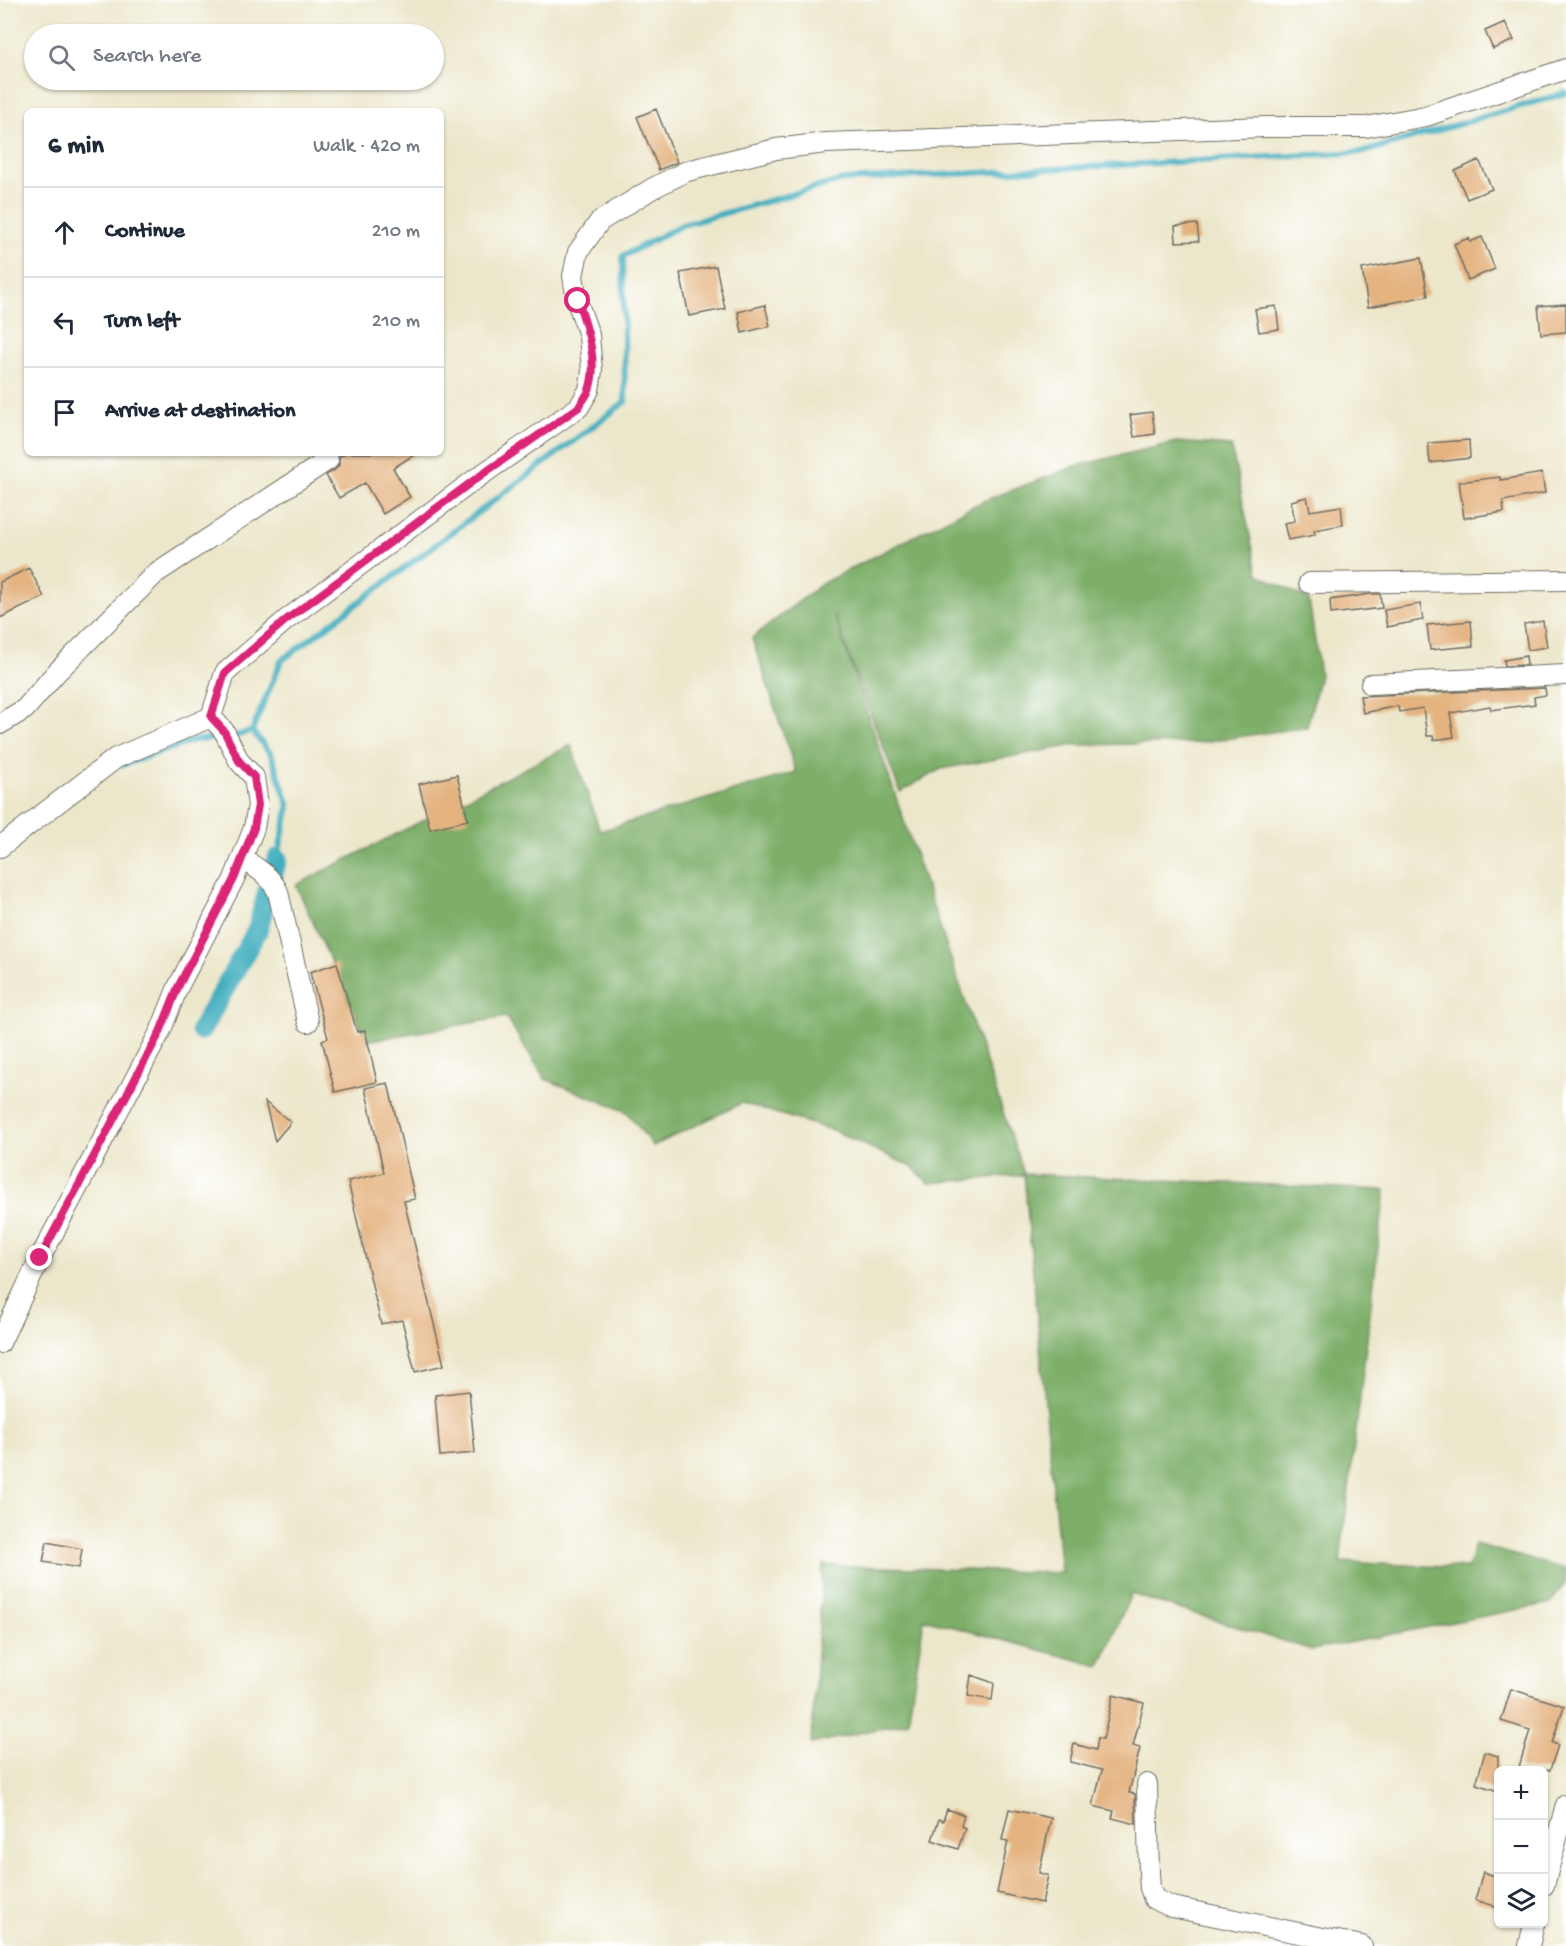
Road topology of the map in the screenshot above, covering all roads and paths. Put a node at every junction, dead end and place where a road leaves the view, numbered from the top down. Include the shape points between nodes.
1 (1566, 69) edge
2 (328, 460) dead end
3 (1566, 580) edge
4 (1309, 583) dead end
5 (1566, 675) edge
6 (1371, 684) dead end
7 (0, 724) edge
8 (217, 724) junction
9 (0, 847) edge
10 (246, 861) junction
11 (308, 1022) dead end
12 (0, 1343) edge
13 (1147, 1784) dead end
14 (1566, 1805) edge
15 (1547, 1874) edge
16 (1533, 1928) edge
17 (1362, 1946) edge
18 (1529, 1946) edge

1 - 8 street via 1426,116 1366,127 826,143 776,149 687,171 600,221 578,252 573,276 589,334 592,371 589,390 579,407 286,620 225,673
2 - 7 street via 156,573 25,709
3 - 4 street
5 - 6 street
8 - 9 street via 116,758
8 - 10 street via 239,761 254,777 258,805
10 - 11 street via 272,882 278,892
10 - 12 street via 178,987 160,1032 40,1258
13 - 17 street via 1149,1874 1154,1899 1172,1907
14 - 15 street
16 - 18 street

